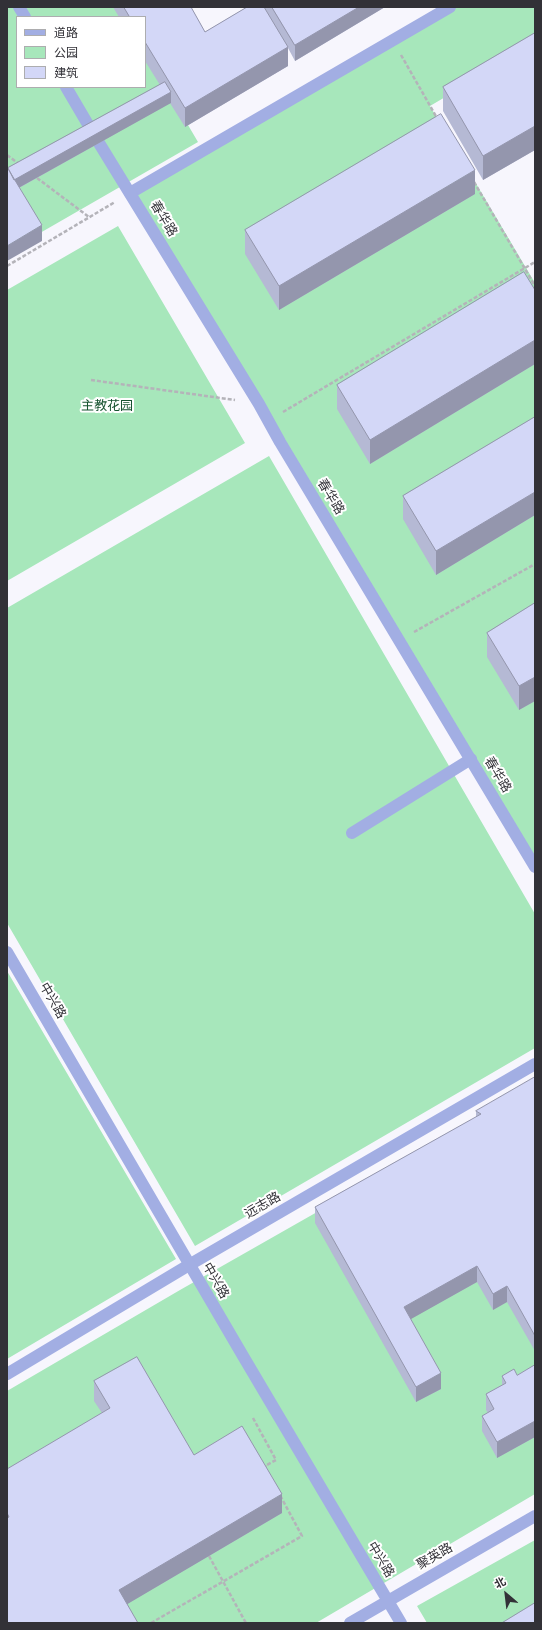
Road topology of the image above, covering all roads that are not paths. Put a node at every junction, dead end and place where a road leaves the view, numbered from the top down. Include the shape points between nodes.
1 (19, 7) edge
2 (450, 7) edge
3 (24, 16) edge
4 (67, 88) edge
5 (130, 193) junction
6 (471, 759) junction
7 (352, 833) dead end
8 (535, 867) edge
9 (7, 952) edge
10 (535, 1064) edge
11 (189, 1265) junction
12 (7, 1374) edge
13 (535, 1516) edge
14 (388, 1601) junction
15 (350, 1623) edge
16 (400, 1623) edge

1 - 3 street
2 - 5 street
4 - 5 street, 春华路
5 - 6 street, 春华路
6 - 7 street
6 - 8 street, 春华路
9 - 11 street, 中兴路
10 - 11 street, 远志路
11 - 12 street, 远志路
11 - 14 street, 中兴路
13 - 14 street, 聚英路
14 - 15 street, 聚英路
14 - 16 street, 中兴路

